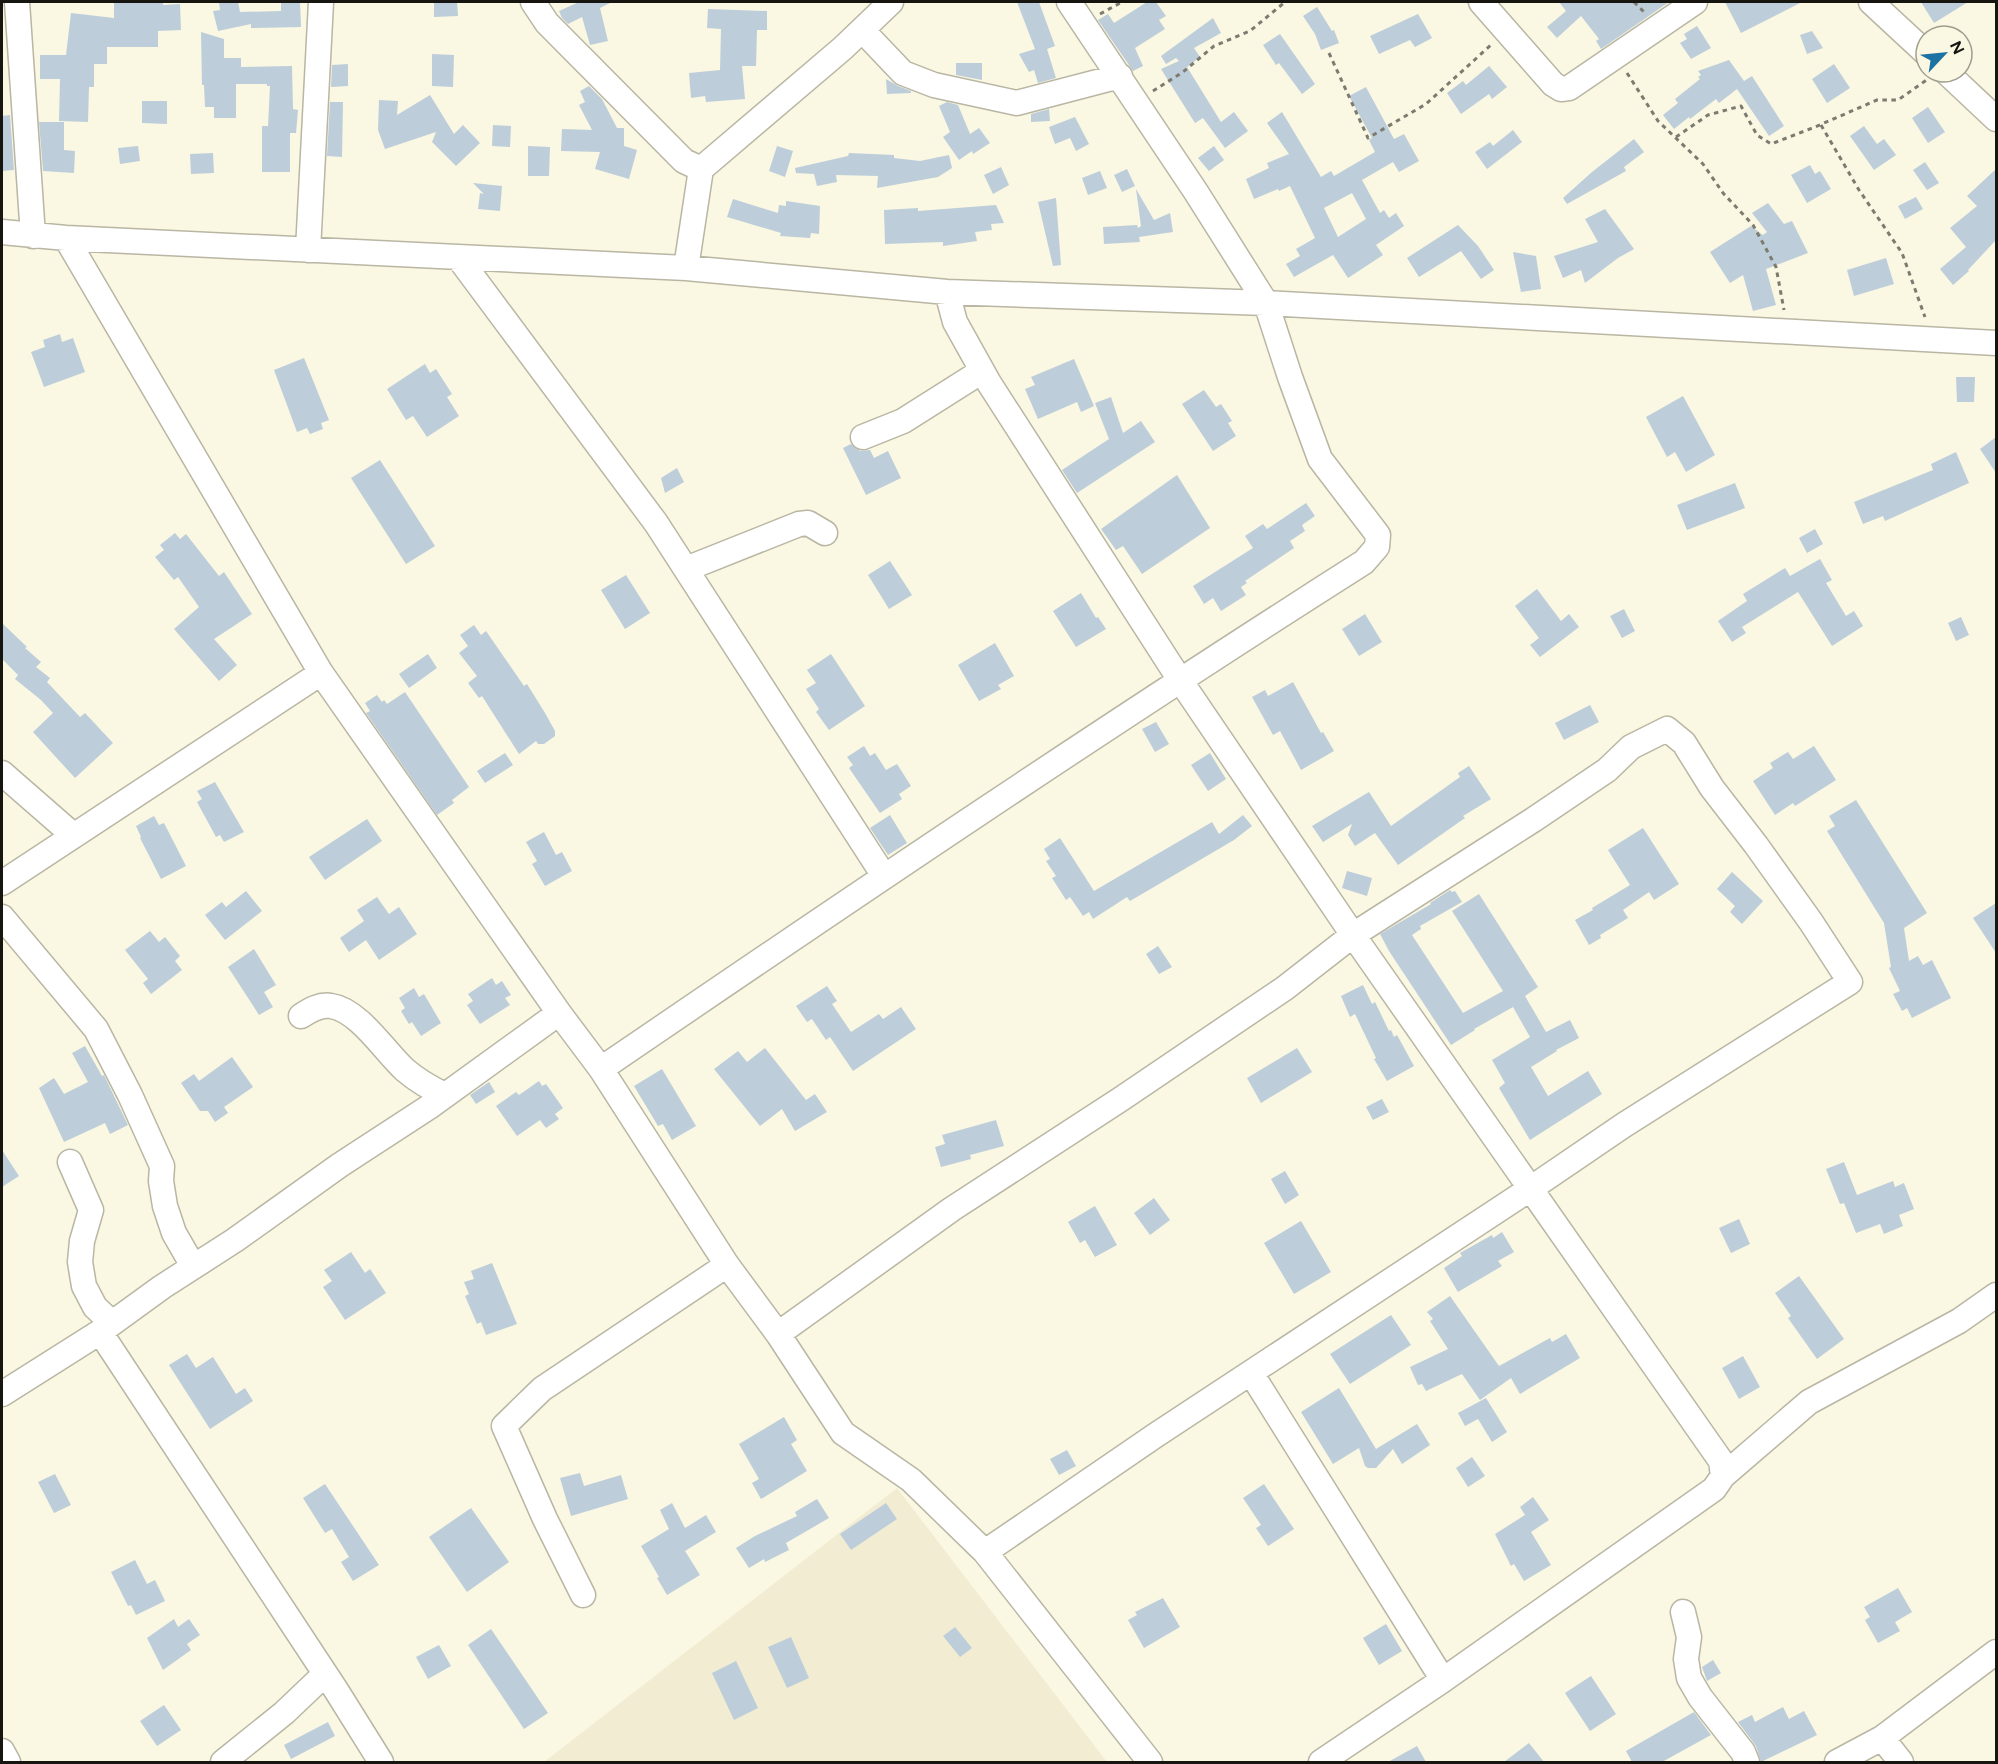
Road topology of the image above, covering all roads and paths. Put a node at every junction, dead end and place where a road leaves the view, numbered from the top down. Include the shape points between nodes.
1 (17, 2) edge
2 (321, 2) edge
3 (532, 2) edge
4 (891, 2) edge
5 (1069, 2) edge
6 (1285, 2) edge
7 (1481, 2) edge
8 (1695, 2) edge
9 (1870, 2) edge
10 (862, 30) junction
11 (1508, 32) junction
12 (1914, 42) edge
13 (1329, 53) dead end
14 (1615, 57) junction
15 (1120, 76) junction
16 (1924, 84) edge
17 (1950, 84) edge
18 (1137, 102) junction
19 (1996, 119) edge
20 (1821, 125) junction
21 (1676, 137) junction
22 (701, 169) junction
23 (2, 232) edge
24 (33, 236) junction
25 (66, 238) junction
26 (308, 250) junction
27 (459, 257) junction
28 (686, 268) junction
29 (947, 292) junction
30 (1266, 303) junction
31 (1788, 331) junction
32 (1936, 339) junction
33 (1996, 343) edge
34 (982, 370) junction
35 (863, 436) dead end
36 (825, 533) dead end
37 (686, 569) junction
38 (321, 673) junction
39 (1180, 680) junction
40 (2, 773) edge
41 (73, 835) junction
42 (884, 876) junction
43 (2, 883) edge
44 (2, 917) edge
45 (1353, 935) junction
46 (559, 1013) junction
47 (301, 1016) dead end
48 (601, 1069) junction
49 (445, 1095) junction
50 (70, 1162) dead end
51 (1530, 1190) junction
52 (727, 1265) junction
53 (194, 1266) junction
54 (1996, 1295) edge
55 (106, 1327) junction
56 (778, 1334) junction
57 (1251, 1372) junction
58 (2, 1394) edge
59 (1723, 1476) junction
60 (985, 1551) junction
61 (583, 1595) dead end
62 (1683, 1612) dead end
63 (1996, 1652) edge
64 (325, 1674) junction
65 (1443, 1680) junction
66 (1882, 1738) junction
67 (2, 1751) edge
68 (8, 1762) edge
69 (223, 1762) edge
70 (381, 1762) edge
71 (1150, 1762) edge
72 (1321, 1762) edge
73 (1747, 1762) edge
74 (1837, 1762) edge
75 (1901, 1762) edge

1 - 24 street
2 - 26 street
3 - 22 street via 547,23 684,161
4 - 10 street
5 - 15 street
6 - 18 path via 1250,30 1214,46
7 - 11 street
8 - 14 street
9 - 12 street
10 - 15 street via 903,73 934,85 1017,103
10 - 22 street
11 - 13 path via 1426,104 1368,138
11 - 14 street via 1561,89 1569,88
14 - 21 path via 1658,121
15 - 18 street
16 - 20 path via 1899,100 1877,100
17 - 19 street
18 - 30 street
20 - 21 path via 1771,144 1757,135 1742,106 1708,116
20 - 32 path via 1902,253
21 - 31 path via 1753,225 1776,267
22 - 28 street
23 - 24 street
24 - 25 street
25 - 26 street
25 - 38 street
26 - 27 street
27 - 28 street
27 - 37 street
28 - 29 street
29 - 30 street
29 - 34 street via 955,322
30 - 31 street
30 - 39 street via 1320,459 1378,535 1377,547 1364,562
31 - 32 street
32 - 33 street
34 - 35 street via 903,421
34 - 39 street
36 - 37 street via 808,523 799,524
37 - 42 street
38 - 41 street
38 - 46 street
39 - 42 street
39 - 45 street
40 - 41 street
41 - 43 street
42 - 48 street
44 - 53 street via 96,1029 162,1166 165,1206 174,1233
45 - 51 street
45 - 51 street via 1607,770 1631,747 1667,729 1684,742 1712,788 1811,922 1850,982 1624,1125
45 - 56 street via 1285,988 952,1209
46 - 48 street
46 - 49 street
47 - 49 street via 316,1007 331,1006 350,1013 405,1070
48 - 52 street
49 - 53 street
50 - 55 street via 91,1210 80,1262 84,1286
51 - 57 street
51 - 59 street via 1721,1461
52 - 56 street
52 - 61 street via 542,1389 504,1426
53 - 55 street
54 - 59 street via 1959,1321 1809,1402
55 - 58 street
55 - 64 street
56 - 60 street via 843,1433 911,1480
57 - 60 street
57 - 65 street
59 - 65 street via 1714,1488
60 - 71 street
62 - 73 street via 1689,1637 1689,1678
63 - 66 street
64 - 69 street
64 - 70 street
65 - 72 street
66 - 74 street
66 - 75 street
67 - 68 street

